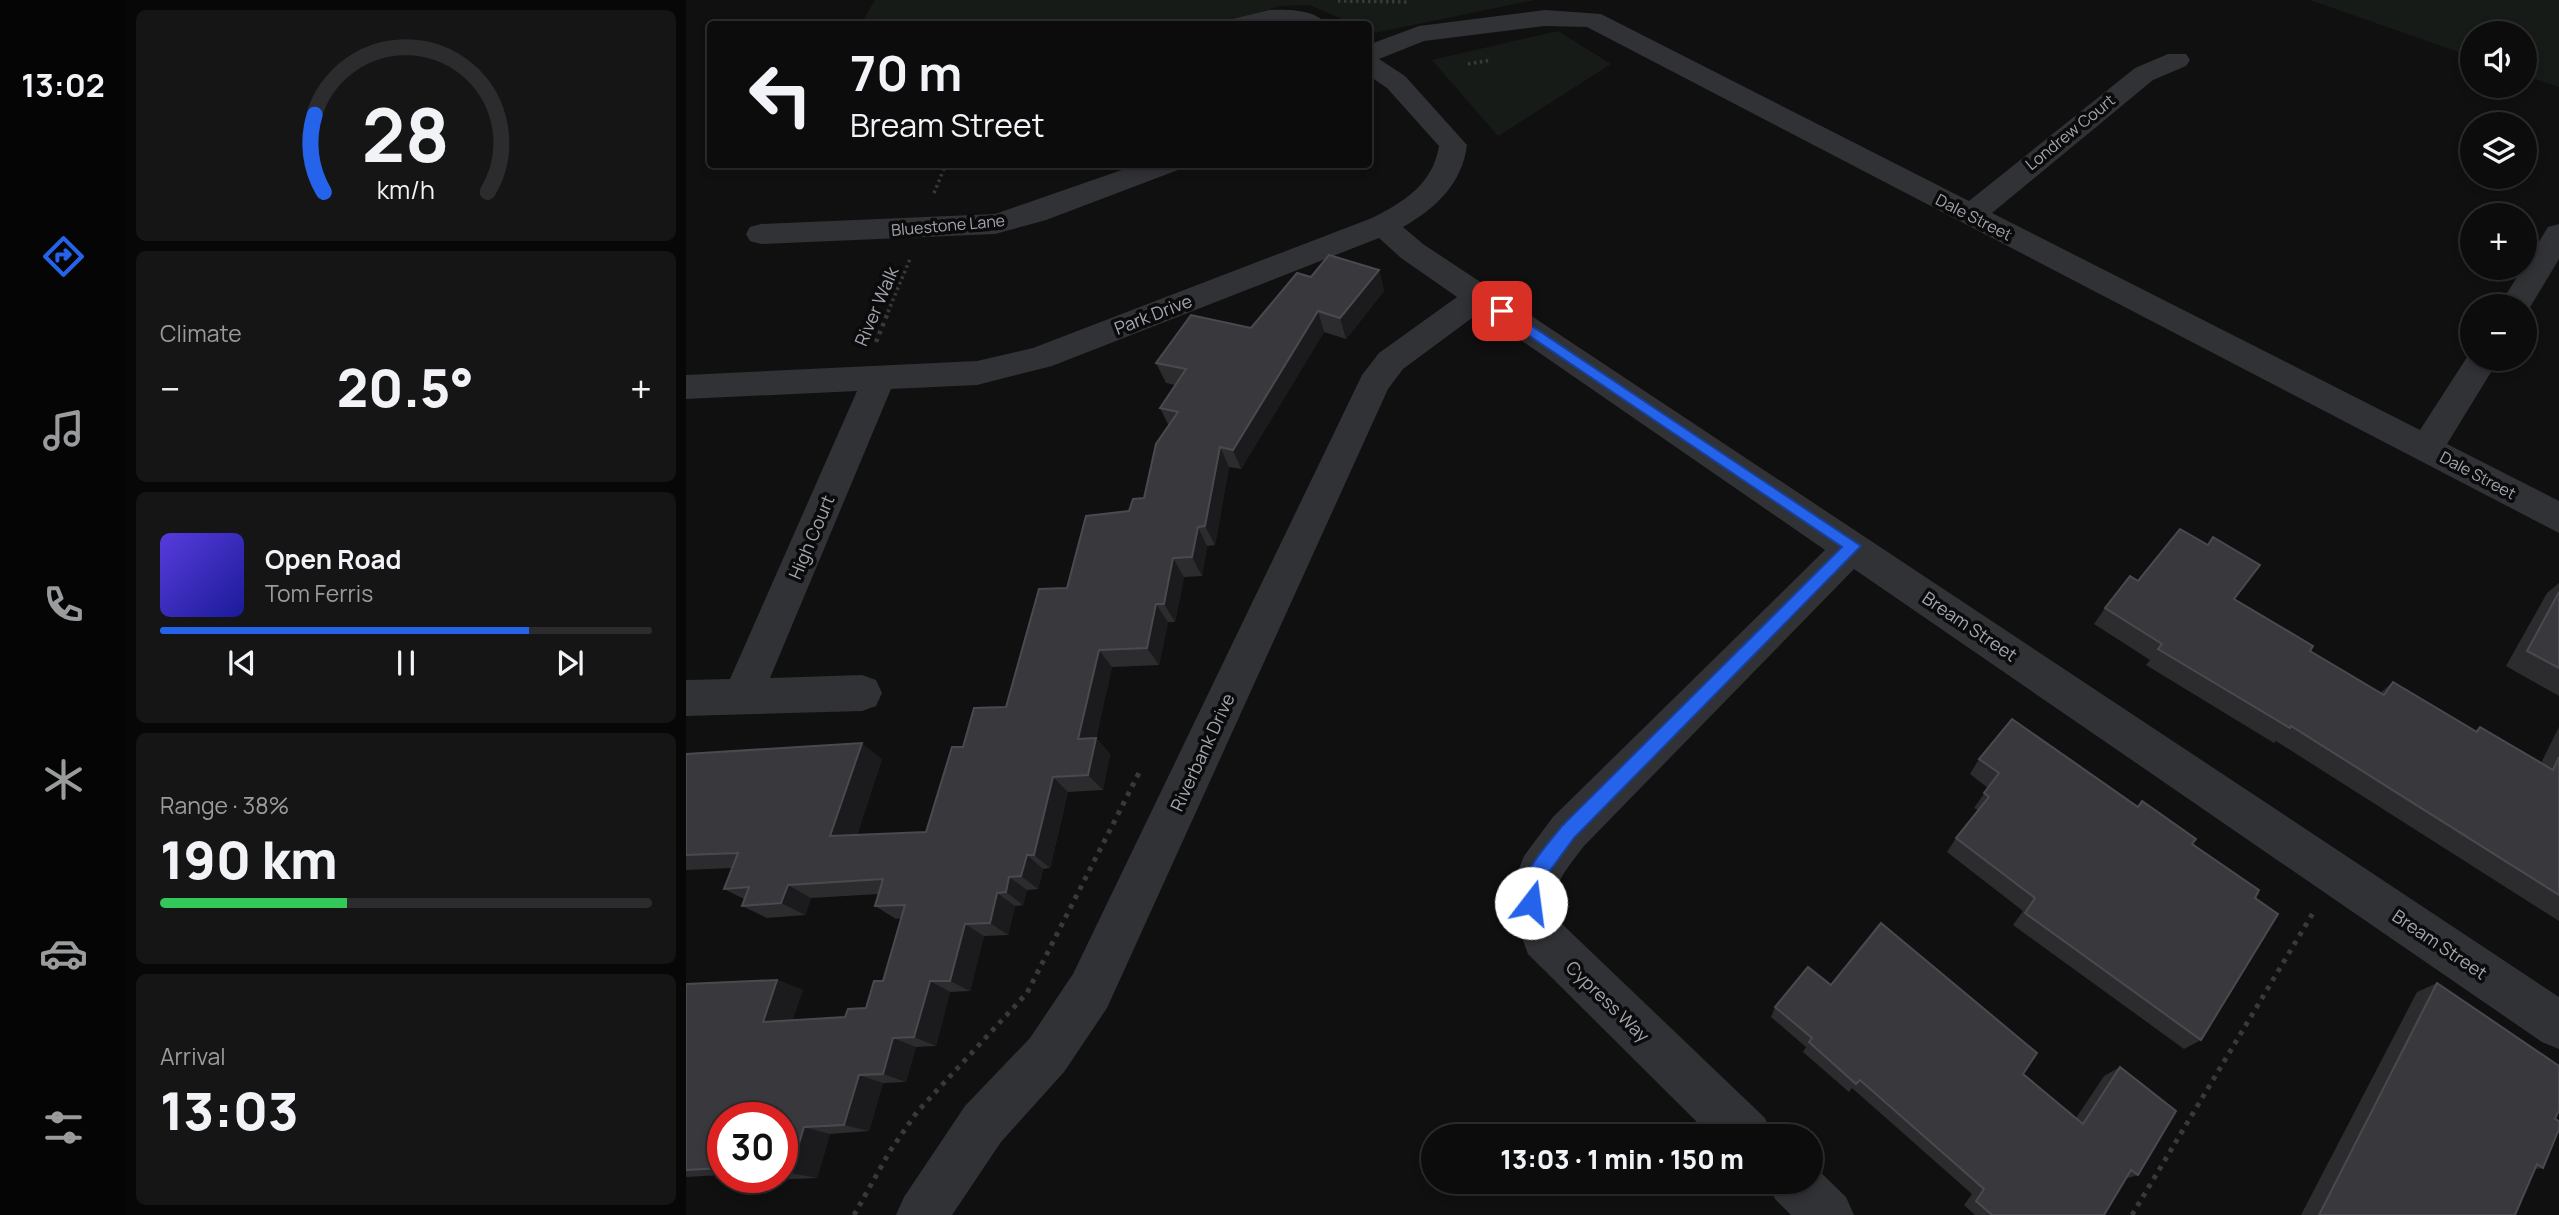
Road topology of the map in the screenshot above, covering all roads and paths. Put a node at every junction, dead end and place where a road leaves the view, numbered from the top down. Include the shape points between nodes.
1 (1328, 1) edge
2 (1410, 2) dead end
3 (1253, 21) edge
4 (1306, 21) edge
5 (1372, 52) edge
6 (2177, 60) dead end
7 (1372, 70) edge
8 (1382, 87) edge
9 (944, 168) edge
10 (1157, 168) edge
11 (1970, 215) junction
12 (1383, 225) junction
13 (923, 229) junction
14 (761, 234) dead end
15 (2559, 234) edge
16 (2522, 294) edge
17 (1480, 296) junction
18 (2475, 371) edge
19 (869, 380) junction
20 (686, 387) edge
21 (2427, 448) junction
22 (2559, 518) edge
23 (1853, 546) junction
24 (862, 692) dead end
25 (743, 695) junction
26 (686, 698) edge
27 (1147, 758) dead end
28 (2313, 914) dead end
29 (2559, 1025) edge
30 (1734, 1124) edge
31 (1806, 1194) edge
32 (854, 1215) edge
33 (922, 1215) edge
34 (1828, 1215) edge
35 (2132, 1215) edge

1 - 2 path
3 - 4 street via 1271,16
5 - 11 street, Dale Street via 1419,34 1545,18 1592,19
6 - 11 street, Londrew Court via 2144,74
7 - 8 street, Park Drive
8 - 12 street, Park Drive via 1453,145 1452,158 1424,201
9 - 13 path, River Walk
10 - 13 street, Bluestone Lane via 995,224
11 - 21 street, Dale Street
12 - 17 street, Bream Street via 1412,251
12 - 19 street, Park Drive via 1040,358 977,373
13 - 14 street, Bluestone Lane
13 - 19 path, River Walk
15 - 16 street
17 - 23 street, Bream Street
17 - 33 street, Riverbank Drive via 1391,361 1374,384 1090,991 1047,1055 983,1124
18 - 21 street
19 - 20 street, Park Drive
19 - 25 street, High Court
21 - 22 street, Dale Street
23 - 29 street, Bream Street
23 - 30 street, Cypress Way via 1568,832 1535,876 1531,903 1544,938
24 - 25 street
25 - 26 street
27 - 32 path via 1027,993 903,1131
28 - 35 path
31 - 34 street

